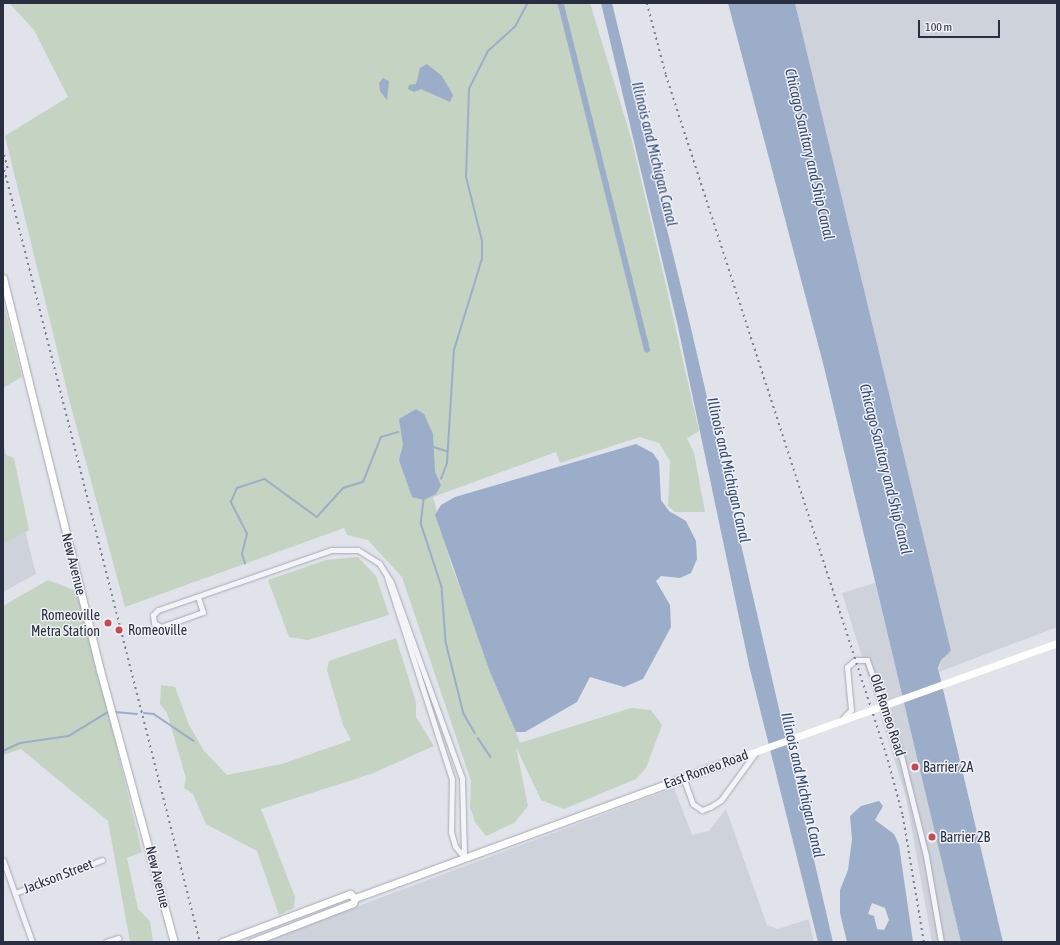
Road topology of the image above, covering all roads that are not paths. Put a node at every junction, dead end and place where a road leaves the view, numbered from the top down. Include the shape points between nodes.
1 (3, 278) edge
2 (386, 575) junction
3 (198, 597) junction
4 (1057, 643) edge
5 (683, 777) junction
6 (464, 857) junction
7 (3, 860) edge
8 (102, 860) dead end
9 (15, 893) junction
10 (355, 898) junction
11 (118, 938) dead end
12 (32, 942) edge
13 (106, 942) edge
14 (174, 942) edge
15 (222, 942) edge
16 (252, 942) edge
17 (941, 942) edge

1 - 14 main road, New Avenue via 100,670
2 - 3 street via 370,555 352,548 338,548
2 - 6 street via 430,682 462,778
2 - 6 street via 451,772 454,787 451,832 455,846
3 - 3 street via 158,610 152,615 154,623 161,627 203,612
4 - 5 main road, East Romeo Road, bridge
5 - 6 main road, East Romeo Road
5 - 17 street, Old Romeo Road, bridge via 693,804 702,810 710,808 721,800 752,757 766,745 846,717 851,710 847,667 858,658 870,662 905,770 928,862
6 - 10 main road, East Romeo Road
7 - 9 street
8 - 9 street, Jackson Street
9 - 12 street
10 - 15 main road, East Romeo Road via 350,894
10 - 16 main road, East Romeo Road via 353,903
11 - 13 street

